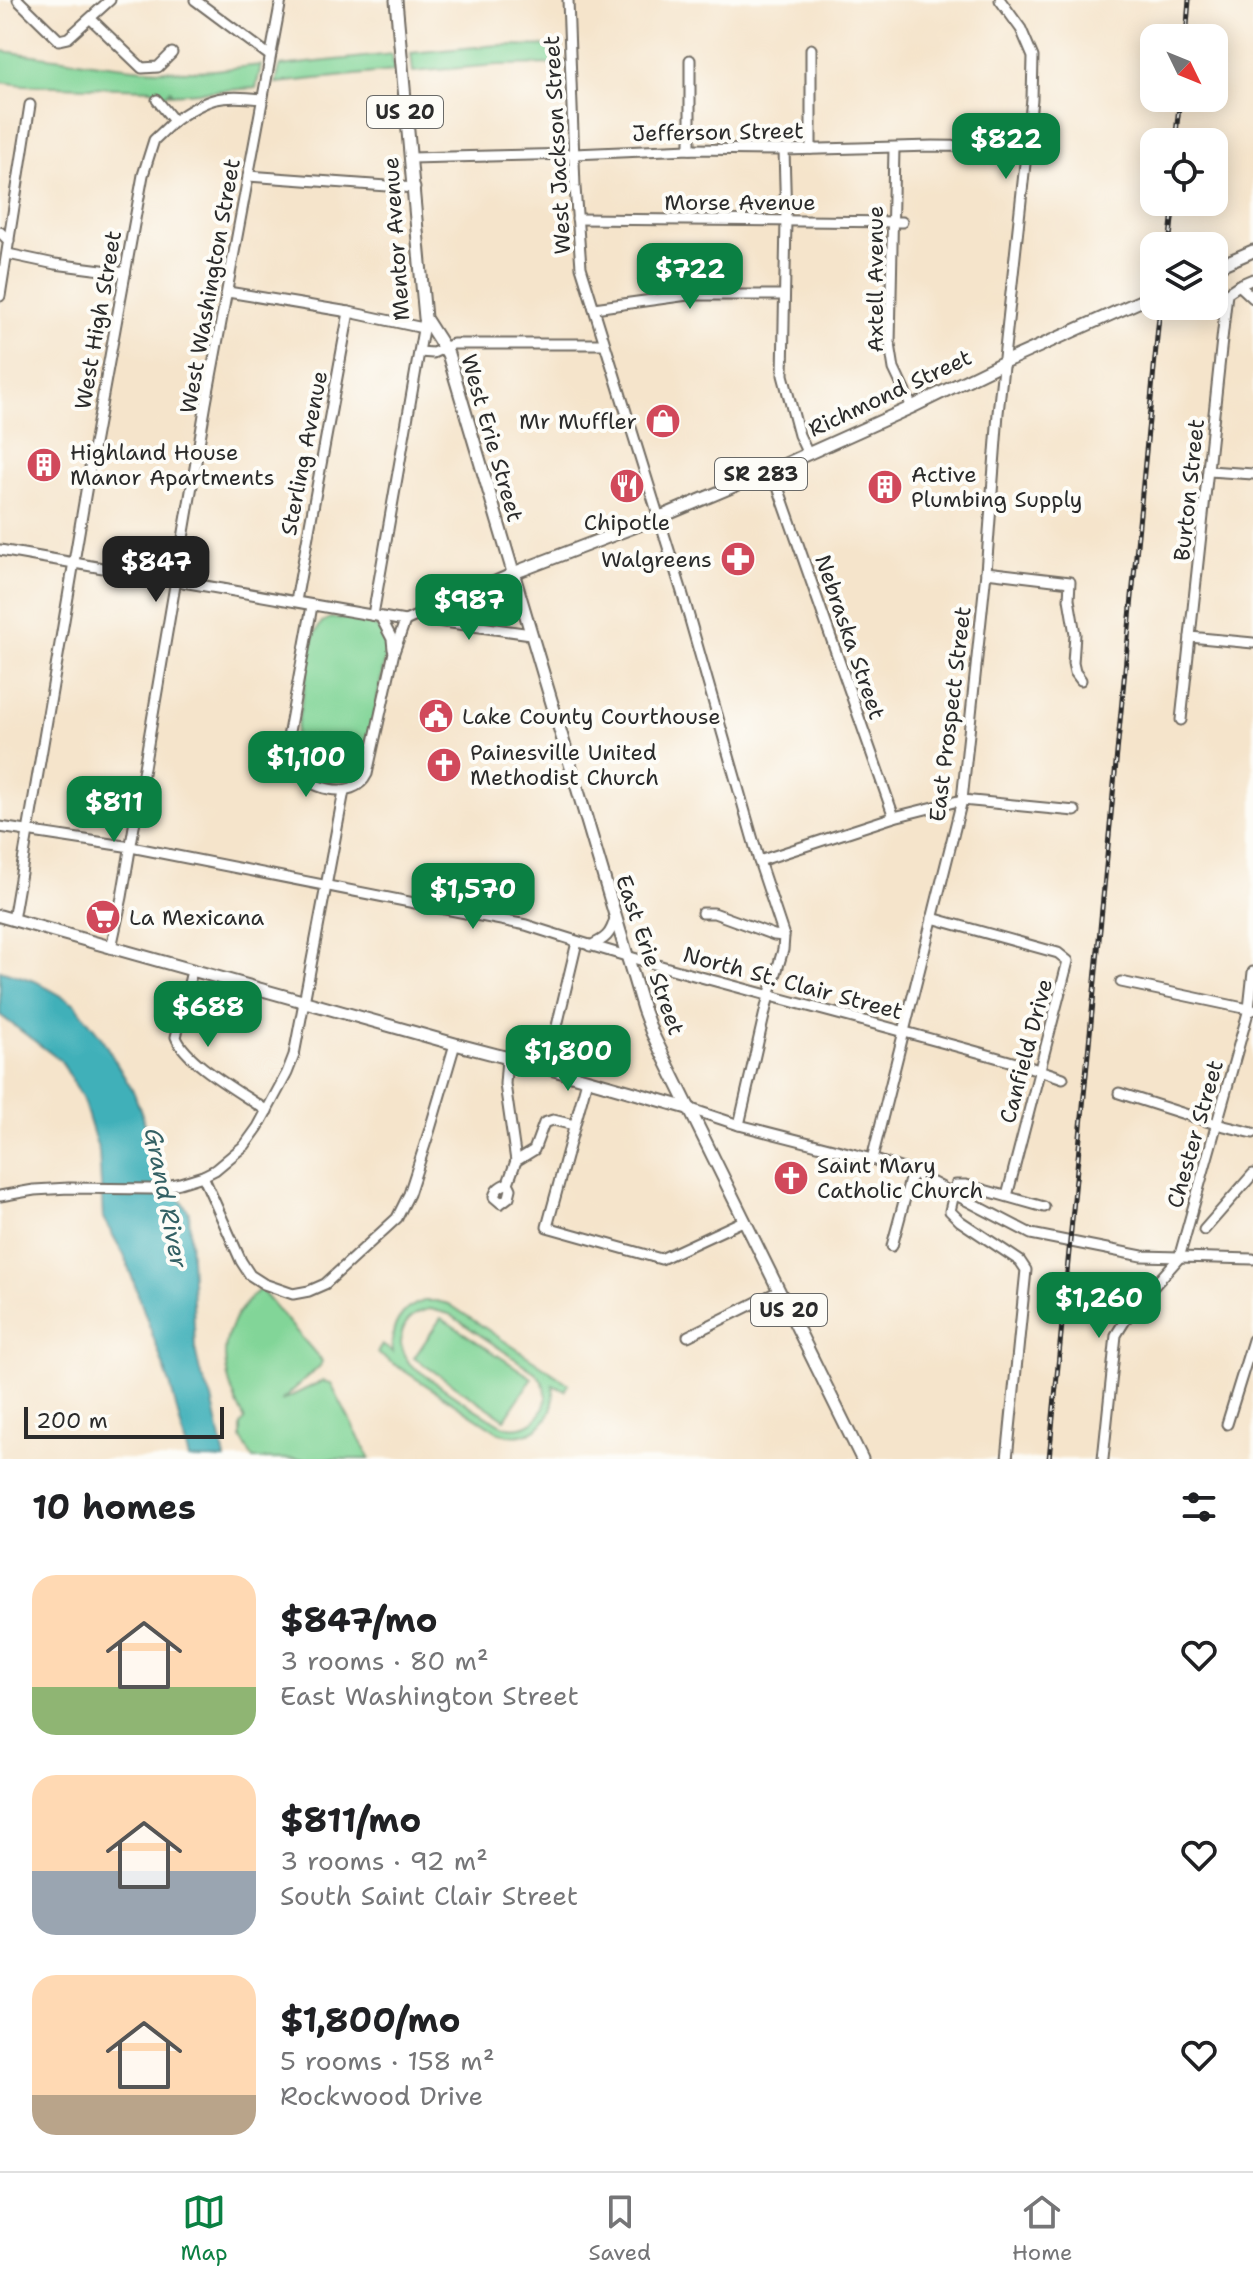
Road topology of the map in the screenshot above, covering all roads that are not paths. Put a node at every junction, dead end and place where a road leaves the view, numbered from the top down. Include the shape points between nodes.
1 (18, 0) edge
2 (110, 0) edge
3 (195, 0) edge
4 (281, 0) edge
5 (396, 0) edge
6 (568, 0) edge
7 (1000, 0) edge
8 (91, 19) junction
9 (811, 49) dead end
10 (172, 53) dead end
11 (269, 55) junction
12 (690, 60) dead end
13 (261, 99) junction
14 (157, 100) dead end
15 (30, 105) dead end
16 (174, 121) junction
17 (1026, 147) junction
18 (894, 148) junction
19 (690, 149) junction
20 (811, 149) junction
21 (784, 150) junction
22 (574, 154) junction
23 (411, 158) junction
24 (248, 176) junction
25 (415, 188) junction
26 (577, 219) junction
27 (786, 220) junction
28 (897, 222) junction
29 (0, 232) edge
30 (9, 241) junction
31 (1253, 251) edge
32 (8, 254) junction
33 (1228, 262) edge
34 (125, 273) junction
35 (1253, 279) edge
36 (1239, 285) junction
37 (228, 292) junction
38 (784, 295) junction
39 (0, 296) edge
40 (1253, 298) edge
41 (1140, 301) edge
42 (594, 308) junction
43 (349, 312) junction
44 (424, 323) junction
45 (604, 344) junction
46 (443, 347) junction
47 (419, 352) junction
48 (1004, 362) junction
49 (912, 407) junction
50 (808, 454) junction
51 (772, 470) junction
52 (1209, 471) junction
53 (1253, 474) edge
54 (658, 517) junction
55 (0, 550) edge
56 (74, 562) junction
57 (986, 572) junction
58 (511, 574) junction
59 (177, 579) junction
60 (296, 601) junction
61 (312, 606) junction
62 (424, 613) junction
63 (377, 616) junction
64 (405, 621) junction
65 (531, 634) junction
66 (1190, 637) junction
67 (1253, 643) edge
68 (394, 652) junction
69 (1081, 680) dead end
70 (1181, 720) dead end
71 (344, 791) junction
72 (962, 800) junction
73 (1075, 811) dead end
74 (894, 817) junction
75 (0, 827) edge
76 (29, 832) junction
77 (131, 847) junction
78 (759, 861) junction
79 (325, 887) junction
80 (702, 913) dead end
81 (0, 916) edge
82 (615, 918) junction
83 (932, 918) junction
84 (13, 920) junction
85 (784, 936) junction
86 (577, 942) junction
87 (589, 946) junction
88 (111, 948) junction
89 (626, 956) junction
90 (192, 971) junction
91 (1253, 972) edge
92 (1121, 982) dead end
93 (770, 995) junction
94 (305, 1002) junction
95 (1251, 1009) edge
96 (905, 1032) junction
97 (455, 1044) junction
98 (507, 1058) junction
99 (547, 1068) junction
100 (1040, 1070) junction
101 (1063, 1078) dead end
102 (587, 1080) junction
103 (1119, 1093) dead end
104 (691, 1109) junction
105 (267, 1111) junction
106 (1216, 1124) junction
107 (574, 1125) junction
108 (739, 1125) junction
109 (1253, 1133) edge
110 (872, 1159) junction
111 (516, 1161) junction
112 (912, 1172) junction
113 (1253, 1174) edge
114 (198, 1177) junction
115 (508, 1183) dead end
116 (954, 1194) junction
117 (0, 1196) edge
118 (1007, 1196) junction
119 (1044, 1207) dead end
120 (745, 1220) junction
121 (1204, 1230) dead end
122 (892, 1246) dead end
123 (1179, 1258) junction
124 (1253, 1259) edge
125 (779, 1291) junction
126 (688, 1336) dead end
127 (1253, 1340) edge
128 (1227, 1424) dead end
129 (862, 1459) edge
130 (1007, 1459) edge
131 (1103, 1459) edge

1 - 8 street via 59,40
2 - 8 street
3 - 11 street
4 - 11 street, West Washington Street
5 - 23 main road, Mentor Avenue / US 20
6 - 22 street, West Jackson Street
7 - 17 street, East Prospect Street via 1033,57
8 - 10 street via 142,68 158,67
9 - 20 street
11 - 13 street, West Washington Street
12 - 19 street
13 - 16 street via 223,97 200,103
13 - 24 street, West Washington Street
14 - 16 street
15 - 30 street
16 - 34 street, West High Street via 154,140 145,165
17 - 18 street, Jefferson Street
17 - 48 street, East Prospect Street
18 - 20 street, Jefferson Street
18 - 28 street, Axtell Avenue
19 - 21 street, Jefferson Street
19 - 22 street, Jefferson Street
20 - 21 street, Jefferson Street
21 - 27 street
22 - 23 street, Jefferson Street
22 - 26 street, West Jackson Street
23 - 25 main road, Mentor Avenue / US 20
24 - 25 street
24 - 37 street, West Washington Street
25 - 44 main road, Mentor Avenue / US 20
26 - 27 street, Morse Avenue
26 - 42 street, West Jackson Street via 581,267
27 - 28 street, Morse Avenue
27 - 38 street
28 - 49 street, Axtell Avenue via 890,344 894,369
29 - 30 street
30 - 32 street
31 - 33 main road
32 - 34 street
32 - 39 street
34 - 56 street, West High Street
35 - 36 street
36 - 40 street
36 - 52 street, Burton Street via 1227,293
37 - 43 street
37 - 59 street, West Washington Street
38 - 42 street via 688,295
38 - 50 street via 783,375
41 - 48 main road, Richmond Street / SR 283
42 - 45 street, West Jackson Street
43 - 44 street
43 - 60 street, Sterling Avenue
44 - 46 main road, West Erie Street / US 20
44 - 47 street, Mentor Avenue
45 - 46 street
45 - 54 street, West Jackson Street
46 - 47 street
46 - 58 main road, West Erie Street / US 20
47 - 63 street, Mentor Avenue
48 - 49 main road, Richmond Street / SR 283
48 - 57 street, East Prospect Street
49 - 50 main road, Richmond Street / SR 283
50 - 51 main road, Richmond Street / SR 283
51 - 54 main road, Richmond Street / SR 283
51 - 74 street, Nebraska Street
52 - 53 street
52 - 66 street, Burton Street
54 - 58 main road, Richmond Street / SR 283
54 - 78 street, West Jackson Street
55 - 56 street, Richmond Street
56 - 59 street, Richmond Street
56 - 76 street, West High Street
57 - 69 street via 1070,582 1073,663
57 - 72 street, East Prospect Street
58 - 62 street, Richmond Street
58 - 65 main road, East Erie Street / US 20
59 - 60 street, Richmond Street
59 - 77 street, West Washington Street
60 - 61 street, Richmond Street
61 - 63 street, Richmond Street
61 - 71 street via 286,748 291,765 311,783
62 - 64 street, Richmond Street
62 - 65 street via 437,621
63 - 64 street, Richmond Street
63 - 68 street
64 - 68 street
65 - 82 main road, East Erie Street / US 20
66 - 67 street
66 - 70 street, Burton Street
68 - 71 street via 367,774 359,785
71 - 79 street
72 - 73 street
72 - 74 street
72 - 83 street, East Prospect Street
74 - 78 street
75 - 76 street, North St. Clair Street
76 - 77 street, North St. Clair Street
76 - 84 street, West High Street
77 - 79 street, North St. Clair Street
77 - 88 street, West Washington Street
78 - 85 street, West Jackson Street
79 - 86 street, North St. Clair Street via 526,925
79 - 94 street
80 - 85 street
81 - 84 main road
82 - 87 street via 611,933
82 - 89 main road, East Erie Street / US 20
83 - 96 street, East Prospect Street
83 - 100 street, Canfield Drive via 1058,953 1068,961
84 - 88 main road
85 - 93 street
86 - 87 street, North St. Clair Street
86 - 99 street
87 - 89 street, North St. Clair Street
88 - 90 main road
89 - 93 street, North St. Clair Street
89 - 104 main road, East Erie Street / US 20 via 652,1033
90 - 94 main road
90 - 105 street via 176,1037 180,1047
91 - 95 street, Chester Street
92 - 95 street
93 - 96 street, North St. Clair Street
93 - 108 street
94 - 97 main road
94 - 105 street via 290,1064
95 - 106 street, Chester Street
96 - 100 street, North St. Clair Street
96 - 110 street, East Prospect Street
97 - 98 main road
97 - 114 street via 397,1218 325,1284 293,1294 250,1275
98 - 99 main road
98 - 111 street via 505,1084
99 - 102 main road
100 - 101 street, North St. Clair Street
100 - 118 street, Canfield Drive
102 - 104 main road
102 - 107 street
103 - 106 street
104 - 108 street
104 - 120 main road, East Erie Street / US 20
105 - 114 street via 245,1145
106 - 109 street
106 - 123 street, Chester Street
107 - 111 street via 544,1123 534,1150
107 - 120 street via 547,1227 661,1259
108 - 110 street
110 - 112 street
111 - 115 street
112 - 116 street
112 - 122 street
113 - 121 street
114 - 117 street via 136,1190 69,1188
116 - 118 street via 956,1185 966,1185
116 - 123 street via 1031,1234
116 - 130 street via 950,1211 1026,1270
118 - 119 street
120 - 125 main road, East Erie Street / US 20
123 - 124 street
123 - 131 street via 1116,1335
125 - 126 street
125 - 129 main road, East Erie Street / US 20
127 - 128 street

